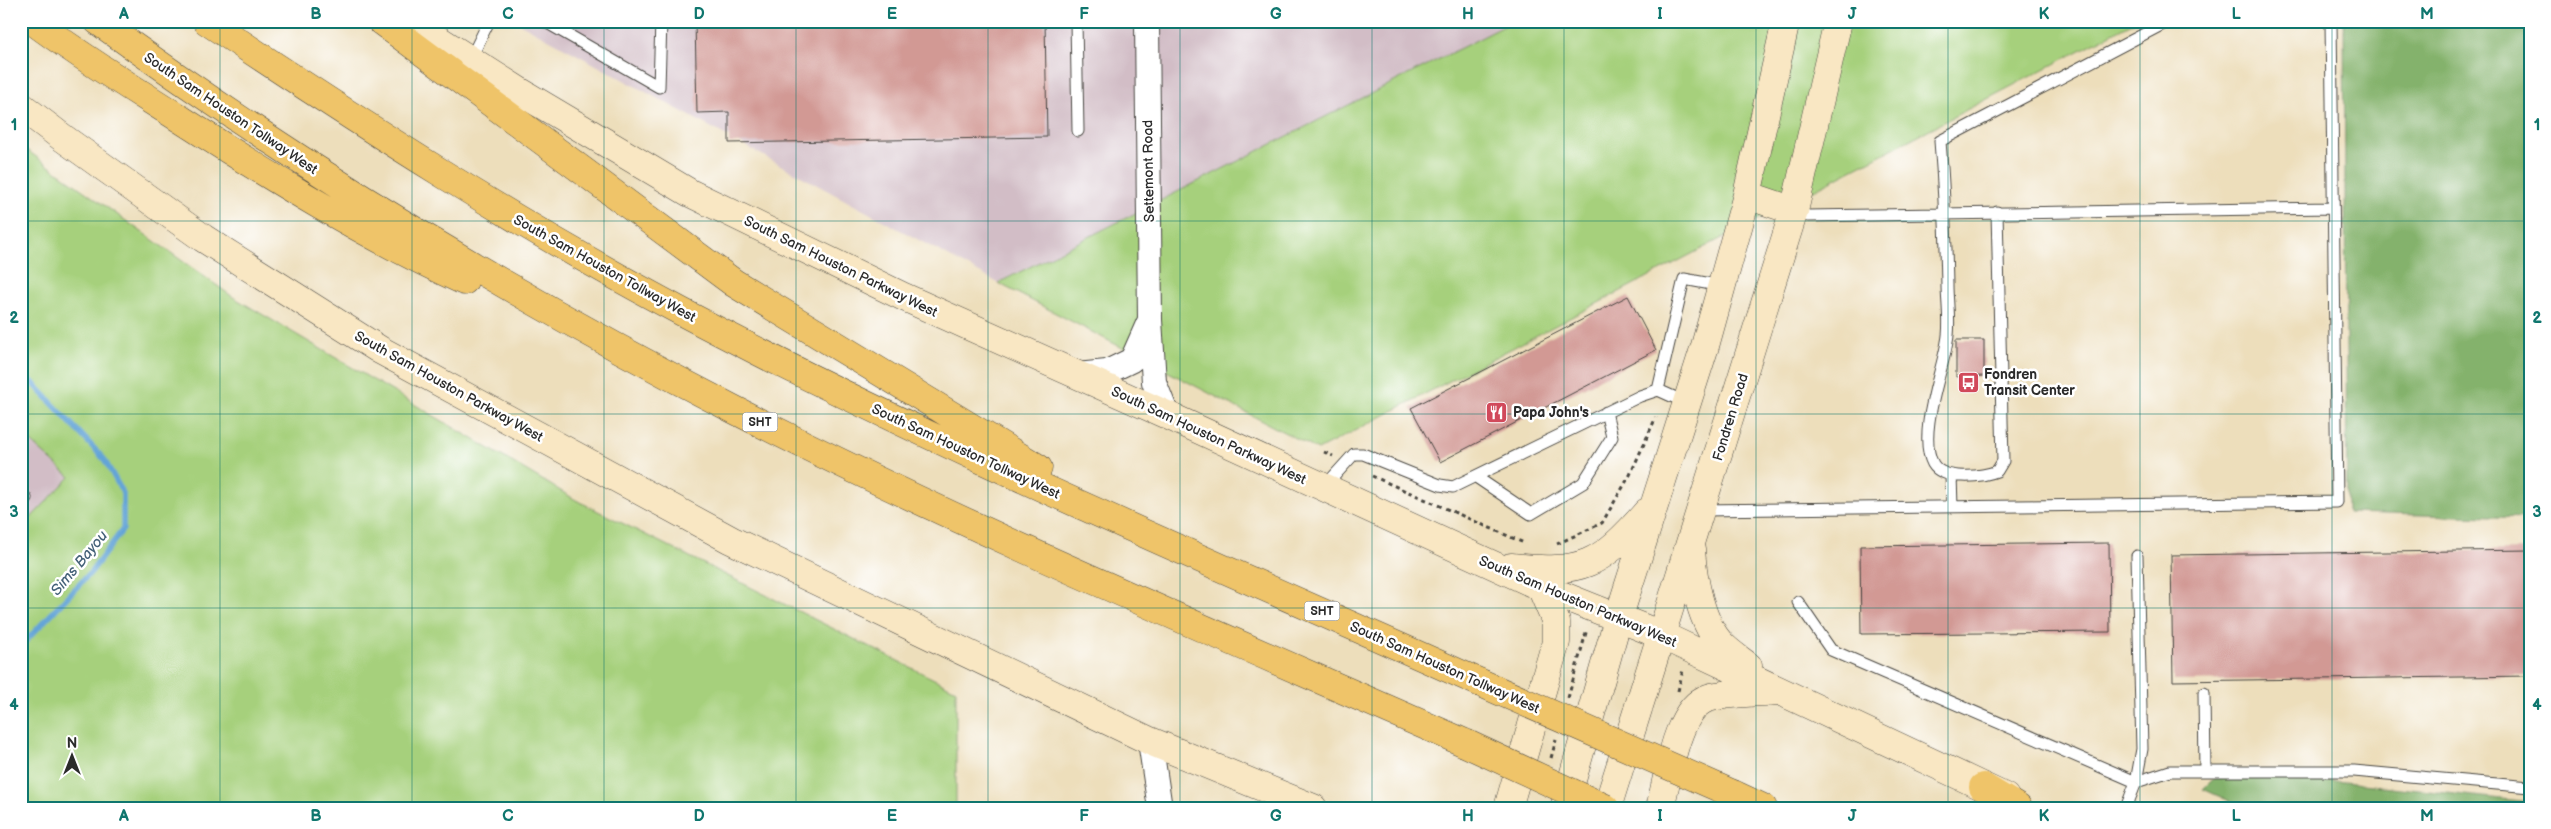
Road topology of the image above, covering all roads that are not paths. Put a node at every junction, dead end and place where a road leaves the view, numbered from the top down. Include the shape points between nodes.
1 (33, 21) edge
2 (98, 21) edge
3 (207, 21) edge
4 (381, 21) edge
5 (409, 21) edge
6 (489, 21) edge
7 (544, 21) edge
8 (661, 21) edge
9 (1076, 21) edge
10 (1147, 21) edge
11 (1786, 21) edge
12 (1838, 21) edge
13 (2168, 21) edge
14 (2331, 21) edge
15 (470, 60) junction
16 (21, 106) edge
17 (1078, 131) dead end
18 (1747, 195) junction
19 (2333, 208) junction
20 (1794, 211) junction
21 (1997, 212) junction
22 (1945, 213) junction
23 (1722, 286) junction
24 (1150, 320) junction
25 (1077, 375) junction
26 (1671, 396) junction
27 (736, 410) junction
28 (1606, 412) junction
29 (1168, 415) junction
30 (1951, 475) junction
31 (1476, 477) junction
32 (1324, 487) junction
33 (21, 494) edge
34 (21, 503) edge
35 (1655, 504) junction
36 (1952, 507) junction
37 (1701, 510) junction
38 (1162, 542) junction
39 (1691, 545) junction
40 (2137, 556) dead end
41 (1493, 565) junction
42 (1540, 587) junction
43 (1798, 602) dead end
44 (1618, 619) junction
45 (1661, 635) junction
46 (1778, 690) junction
47 (2204, 693) dead end
48 (1150, 741) junction
49 (2205, 772) junction
50 (2136, 782) junction
51 (1983, 787) junction
52 (2530, 787) edge
53 (1281, 802) edge
54 (1160, 808) edge
55 (1313, 808) edge
56 (1508, 808) edge
57 (1564, 808) edge
58 (1606, 808) edge
59 (1660, 808) edge
60 (1763, 808) edge
61 (2018, 808) edge
62 (2030, 808) edge
63 (2126, 808) edge

1 - 27 highway via 66,46 252,165 361,228 455,277
2 - 27 highway, South Sam Houston Tollway West / SHT via 212,103 418,235 597,337
3 - 38 highway, South Sam Houston Tollway West / SHT via 460,184 681,311 934,436
4 - 38 highway via 734,283
5 - 15 main road, South Sam Houston Parkway West
6 - 15 lane
7 - 8 lane via 660,87
9 - 17 lane
10 - 24 street, Settemont Road
11 - 18 main road
12 - 20 main road, Fondren Road
13 - 22 lane via 1940,141
14 - 19 lane
15 - 25 main road, South Sam Houston Parkway West via 690,193 904,298
16 - 48 main road, South Sam Houston Parkway West via 203,238 380,350 731,540
18 - 20 main road
18 - 23 main road
19 - 21 lane
19 - 36 lane via 2337,502
20 - 22 lane via 1808,216
20 - 37 main road, Fondren Road
21 - 22 lane
21 - 30 lane via 2003,461 1997,472 1986,476
22 - 30 lane via 1948,340 1929,415 1930,457 1934,466
23 - 26 main road
23 - 26 lane via 1684,279
24 - 25 street, Settemont Road via 1132,360 1107,372
24 - 29 street, Settemont Road via 1154,382
25 - 29 main road, South Sam Houston Parkway West
26 - 28 lane via 1640,396
26 - 35 main road
27 - 58 highway, South Sam Houston Tollway West / SHT, bridge via 1000,538
28 - 31 lane
28 - 31 lane via 1612,437 1583,482 1531,514
29 - 32 main road, South Sam Houston Parkway West
30 - 36 lane
31 - 32 lane via 1453,487 1440,486 1363,454 1354,454
32 - 41 main road, South Sam Houston Parkway West
33 - 34 lane via 26,498
35 - 41 main road via 1621,542 1586,564 1571,569 1542,570
35 - 44 main road
36 - 37 lane
37 - 39 main road, Fondren Road
38 - 60 highway, South Sam Houston Tollway West / SHT, bridge
39 - 45 main road, Fondren Road
39 - 46 main road via 1692,570 1705,617 1721,645
40 - 50 lane via 2142,749
41 - 42 main road, South Sam Houston Parkway West
42 - 44 main road, South Sam Houston Parkway West
42 - 56 main road via 1556,622 1556,642
43 - 50 lane via 1831,650
44 - 45 main road, South Sam Houston Parkway West
44 - 57 main road
45 - 46 main road, South Sam Houston Parkway West
45 - 58 main road, Fondren Road
46 - 51 main road, South Sam Houston Parkway West
46 - 59 main road via 1707,699 1690,711 1680,728
47 - 49 lane
48 - 53 main road, South Sam Houston Parkway West
48 - 54 street
49 - 50 lane via 2170,772
49 - 52 lane via 2354,771
50 - 63 lane
51 - 61 highway
51 - 62 main road, South Sam Houston Parkway West
53 - 55 main road, South Sam Houston Parkway West

